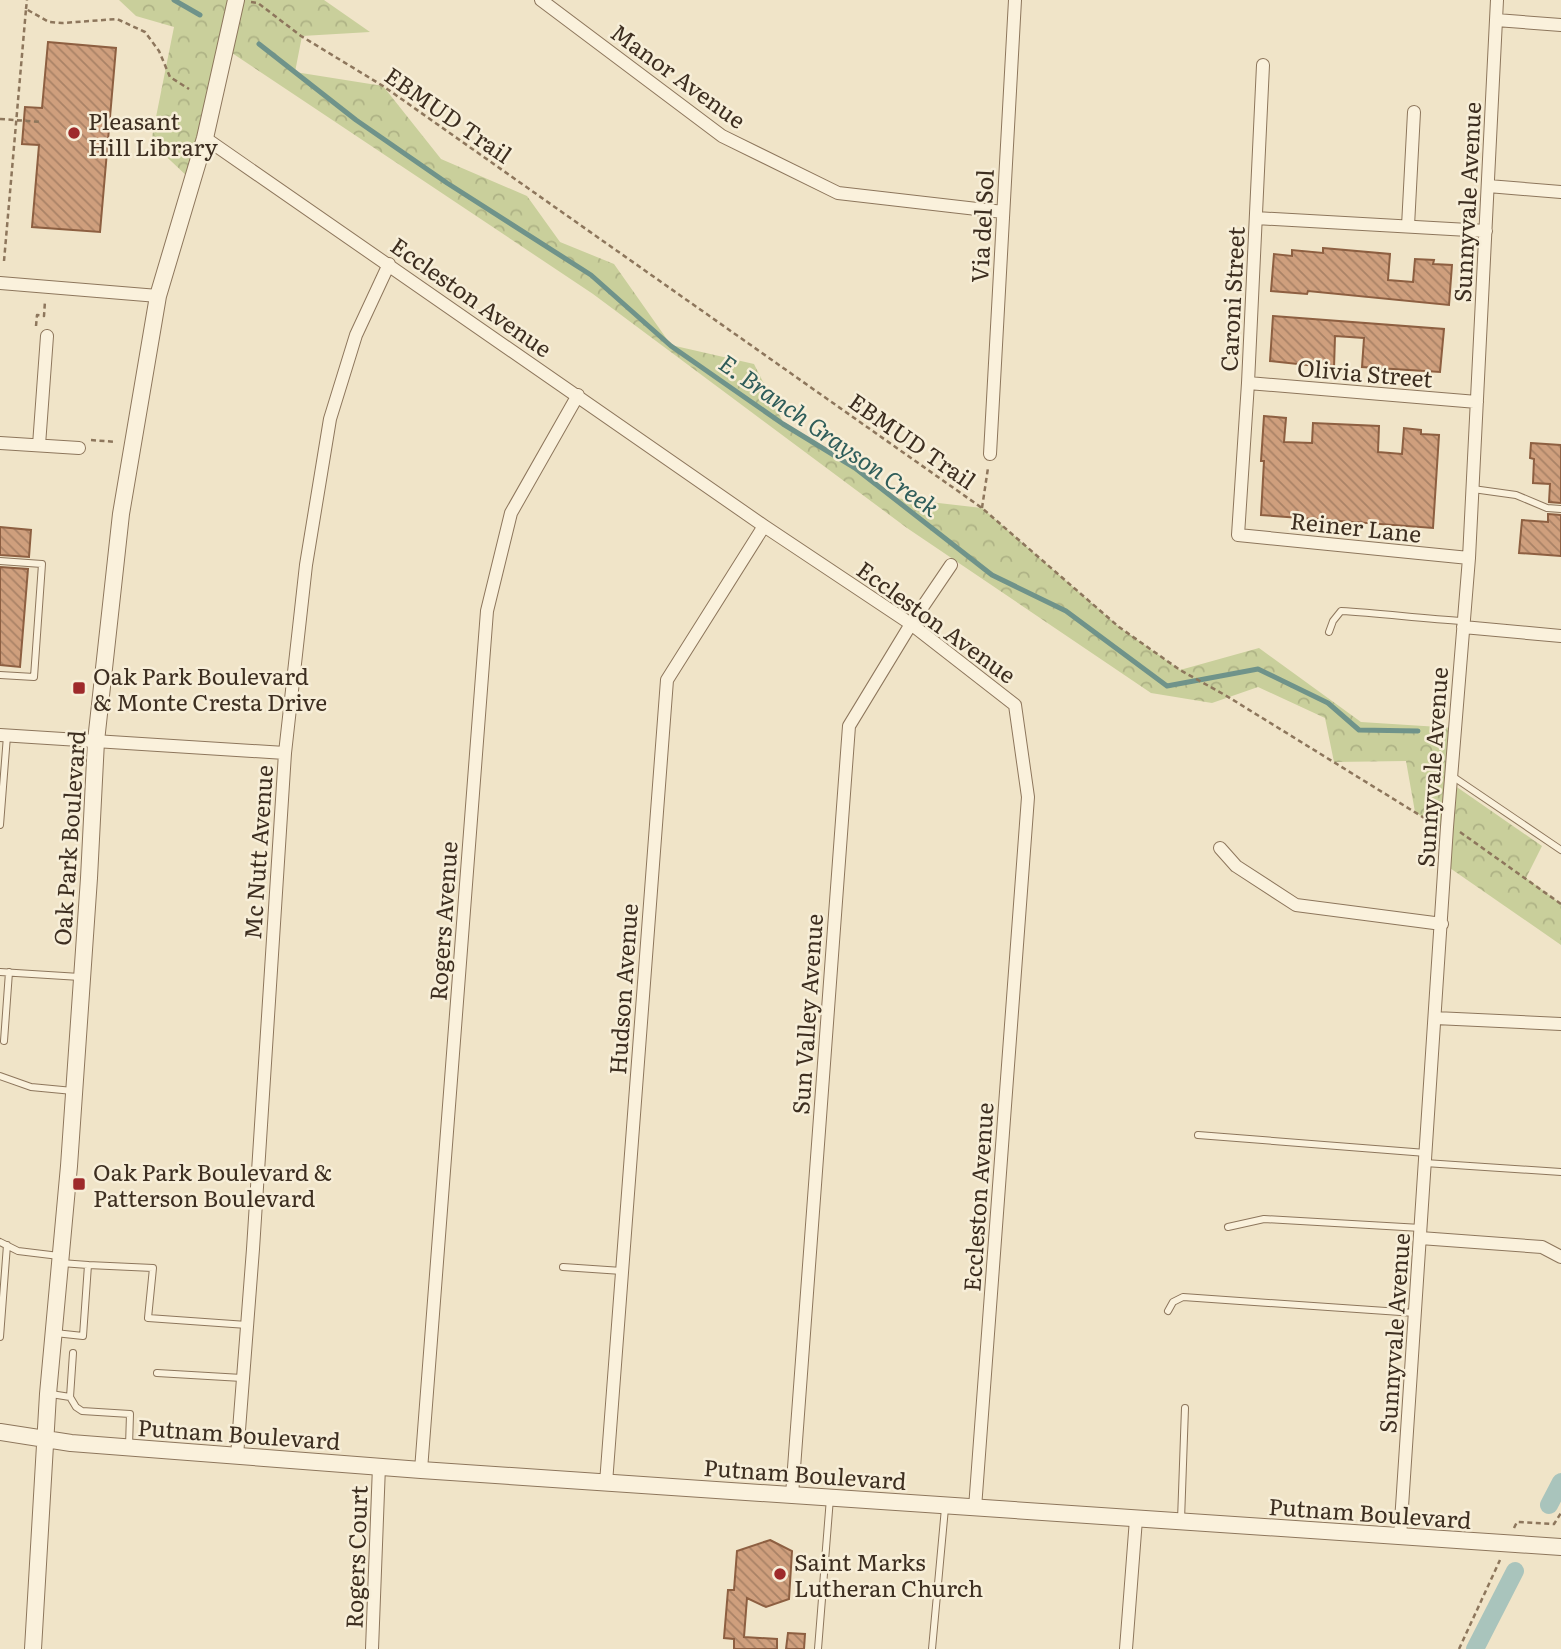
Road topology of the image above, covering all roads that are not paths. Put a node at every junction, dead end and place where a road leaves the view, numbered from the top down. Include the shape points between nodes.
1 (236, 0) edge
2 (541, 0) edge
3 (1015, 0) edge
4 (1497, 0) edge
5 (1496, 20) junction
6 (1561, 25) edge
7 (1263, 65) dead end
8 (1414, 113) dead end
9 (205, 138) junction
10 (1488, 186) junction
11 (1561, 192) edge
12 (1003, 212) junction
13 (1256, 218) junction
14 (1408, 226) junction
15 (1486, 231) junction
16 (389, 264) junction
17 (0, 283) edge
18 (158, 296) junction
19 (47, 337) road end
20 (1248, 383) junction
21 (578, 395) junction
22 (1477, 402) junction
23 (0, 443) edge
24 (39, 445) junction
25 (79, 448) road end
26 (990, 454) road end
27 (1473, 489) junction
28 (1561, 509) edge
29 (764, 526) junction
30 (1238, 535) joint
31 (1469, 558) junction
32 (0, 561) edge
33 (951, 565) dead end
34 (911, 624) junction
35 (1463, 624) junction
36 (1329, 632) dead end
37 (1561, 636) edge
38 (0, 675) edge
39 (4, 735) edge
40 (96, 741) junction
41 (285, 753) junction
42 (1451, 775) junction
43 (0, 825) edge
44 (1220, 848) dead end
45 (1561, 849) edge
46 (1442, 925) junction
47 (0, 972) edge
48 (9, 972) junction
49 (82, 977) junction
50 (1436, 1018) junction
51 (1561, 1024) edge
52 (4, 1041) dead end
53 (0, 1076) edge
54 (74, 1091) junction
55 (1198, 1135) dead end
56 (1426, 1158) junction
57 (1561, 1172) edge
58 (1228, 1227) dead end
59 (1420, 1233) junction
60 (3, 1244) edge
61 (1561, 1257) edge
62 (59, 1260) junction
63 (88, 1265) junction
64 (563, 1267) dead end
65 (622, 1271) junction
66 (1168, 1311) dead end
67 (1415, 1313) junction
68 (247, 1325) junction
69 (53, 1333) junction
70 (0, 1337) edge
71 (73, 1353) dead end
72 (157, 1373) dead end
73 (243, 1378) junction
74 (48, 1394) junction
75 (70, 1397) junction
76 (1185, 1408) dead end
77 (0, 1432) edge
78 (46, 1438) junction
79 (129, 1447) junction
80 (236, 1456) junction
81 (379, 1466) junction
82 (421, 1470) junction
83 (606, 1483) junction
84 (792, 1495) junction
85 (830, 1498) junction
86 (946, 1506) junction
87 (975, 1508) junction
88 (1136, 1519) junction
89 (1181, 1522) junction
90 (1400, 1536) junction
91 (1561, 1547) edge
92 (33, 1649) edge
93 (372, 1649) edge
94 (818, 1649) edge
95 (932, 1649) edge
96 (1126, 1649) edge

1 - 9 street, Oak Park Boulevard
2 - 12 street, Manor Avenue via 722,136 838,193
3 - 12 street, Via del Sol
4 - 5 street, Sunnyvale Avenue
5 - 6 street
5 - 10 street, Sunnyvale Avenue
7 - 13 street, Caroni Street
8 - 14 street
9 - 16 street, Eccleston Avenue
9 - 18 street, Oak Park Boulevard
10 - 11 street
10 - 15 street, Sunnyvale Avenue
12 - 26 street, Via del Sol
13 - 14 street
13 - 20 street, Caroni Street
14 - 15 street
15 - 22 street, Sunnyvale Avenue
16 - 21 street, Eccleston Avenue
16 - 41 street, Mc Nutt Avenue via 356,335 330,419 306,565
17 - 18 street
18 - 40 street, Oak Park Boulevard via 121,514
19 - 24 street
20 - 22 street, Olivia Street
20 - 30 street, Caroni Street
21 - 29 street, Eccleston Avenue
21 - 82 street, Rogers Avenue via 511,513 487,611
22 - 27 street, Sunnyvale Avenue
23 - 24 street
24 - 25 street
27 - 28 lane via 1516,495
27 - 31 street, Sunnyvale Avenue
29 - 34 street, Eccleston Avenue
29 - 65 street, Hudson Avenue via 667,680
30 - 31 street, Reiner Lane
31 - 35 street, Sunnyvale Avenue
32 - 38 lane via 42,565 34,677
33 - 34 street, Sun Valley Avenue
34 - 84 street, Sun Valley Avenue via 849,726
34 - 87 street, Eccleston Avenue via 1015,705 1028,797
35 - 36 lane via 1341,611
35 - 37 street
35 - 42 street, Sunnyvale Avenue
39 - 40 street
39 - 43 lane
40 - 41 street
40 - 49 street, Oak Park Boulevard
41 - 68 street, Mc Nutt Avenue
42 - 45 lane
42 - 46 street, Sunnyvale Avenue
44 - 46 street via 1236,866 1296,905
46 - 50 street, Sunnyvale Avenue
47 - 48 lane
48 - 49 lane
48 - 52 lane
49 - 54 street, Oak Park Boulevard
50 - 51 street
50 - 56 street, Sunnyvale Avenue
53 - 54 lane via 31,1087
54 - 62 street, Oak Park Boulevard
55 - 56 lane
56 - 57 lane
56 - 59 street, Sunnyvale Avenue
58 - 59 lane via 1264,1219
59 - 61 street via 1542,1247
59 - 67 street, Sunnyvale Avenue
60 - 62 lane
60 - 70 lane
62 - 63 lane
62 - 69 street, Oak Park Boulevard
63 - 68 lane via 153,1268 148,1318
63 - 69 lane via 83,1336
64 - 65 lane
65 - 83 street, Hudson Avenue
66 - 67 lane via 1173,1301 1183,1297
67 - 90 street, Sunnyvale Avenue
68 - 73 street, Mc Nutt Avenue
69 - 74 street, Oak Park Boulevard
71 - 75 lane
72 - 73 lane
73 - 80 street, Mc Nutt Avenue
74 - 75 lane
74 - 78 street, Oak Park Boulevard
75 - 79 lane via 82,1411 130,1414
76 - 89 lane
77 - 78 street, Putnam Boulevard
78 - 79 street, Putnam Boulevard
78 - 92 street, Oak Park Boulevard
79 - 80 street, Putnam Boulevard
80 - 81 street, Putnam Boulevard
81 - 82 street, Putnam Boulevard
81 - 93 street, Rogers Court
82 - 83 street, Putnam Boulevard
83 - 84 street, Putnam Boulevard
84 - 85 street, Putnam Boulevard
85 - 86 street, Putnam Boulevard
85 - 94 lane
86 - 87 street, Putnam Boulevard
86 - 95 lane
87 - 88 street, Putnam Boulevard
88 - 89 street, Putnam Boulevard
88 - 96 street
89 - 90 street, Putnam Boulevard
90 - 91 street, Putnam Boulevard

